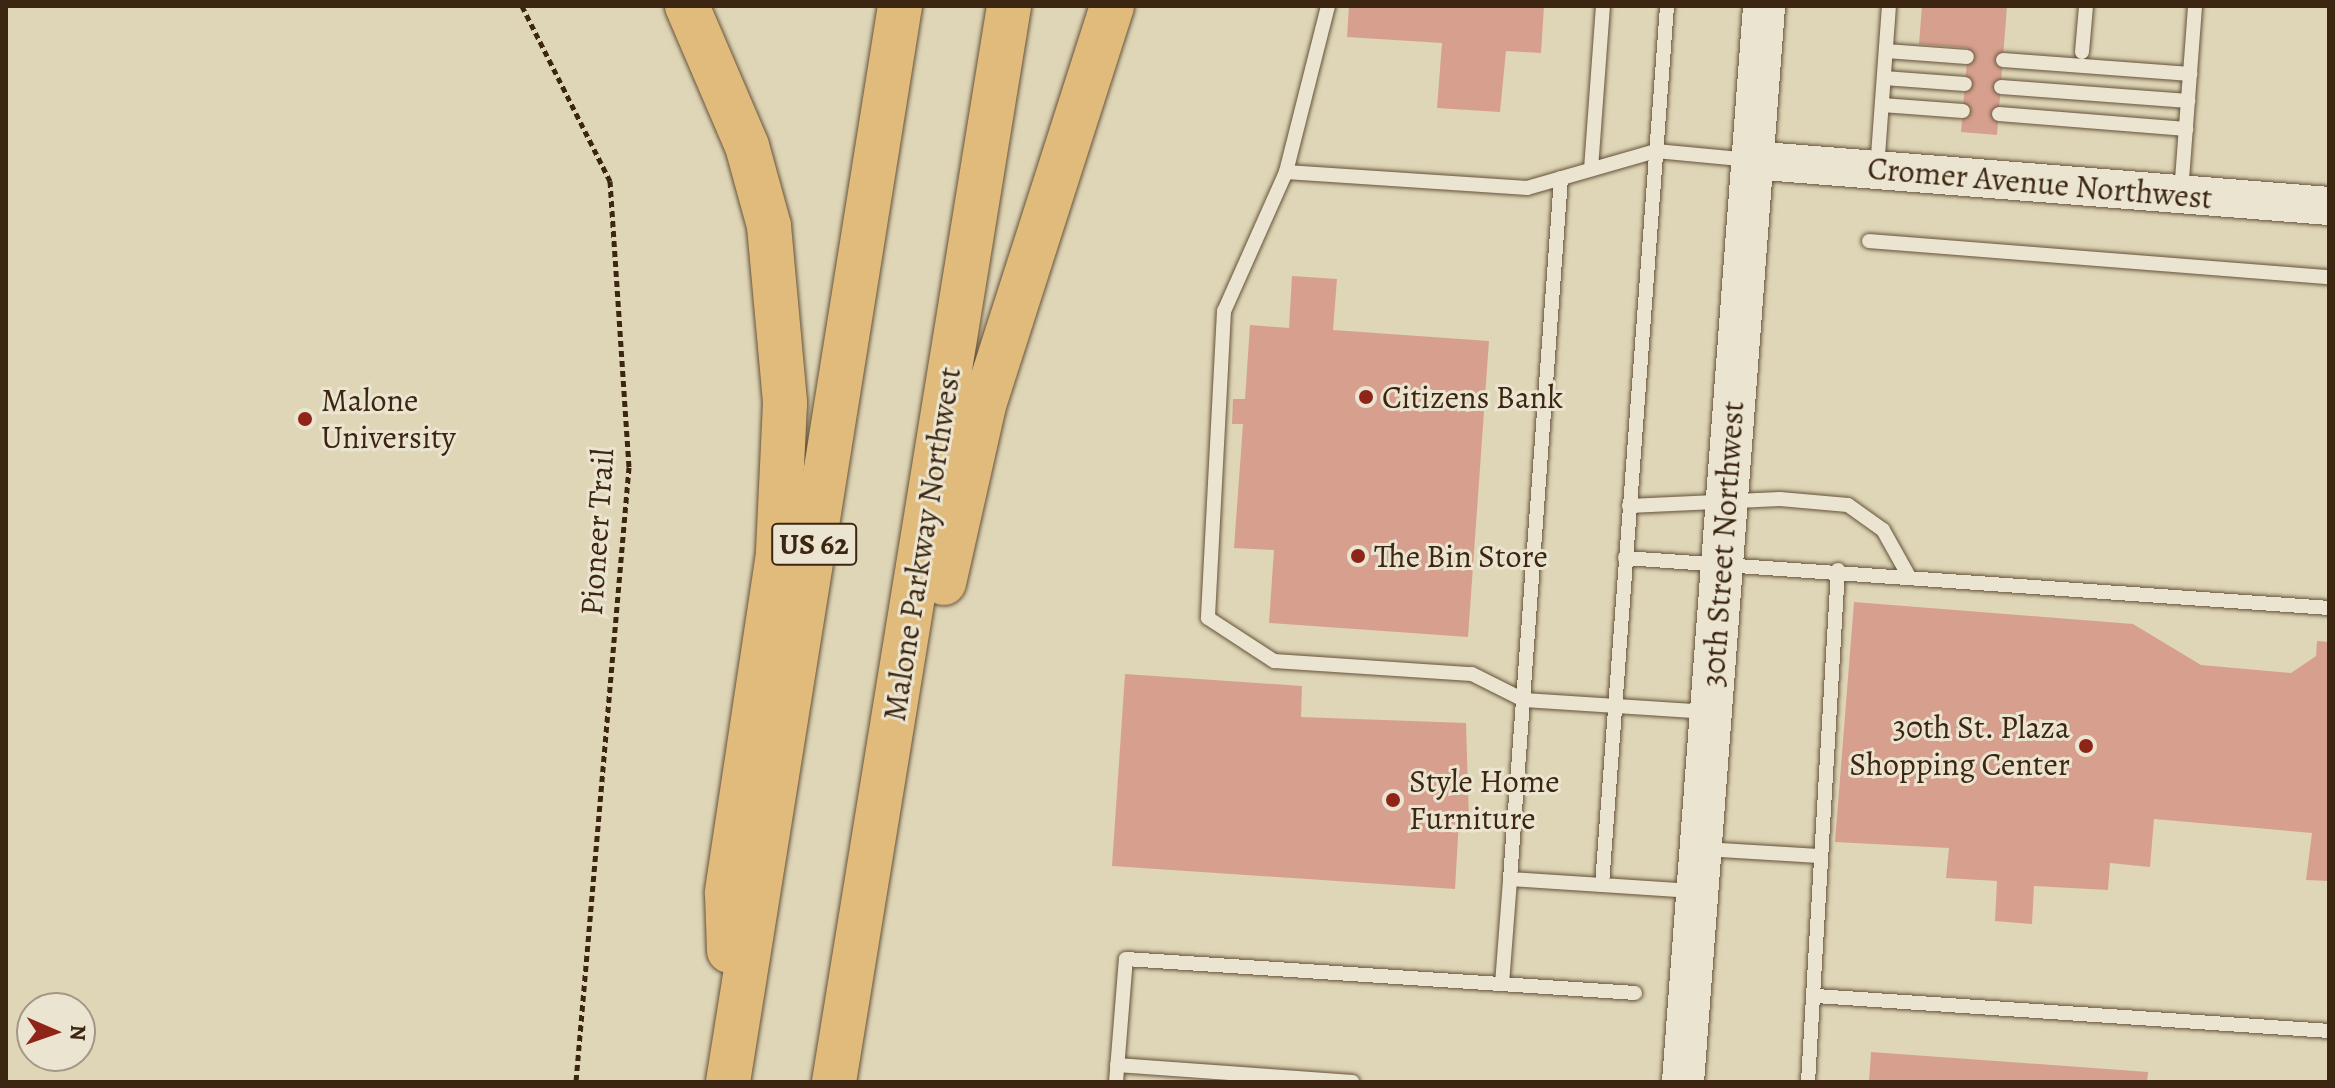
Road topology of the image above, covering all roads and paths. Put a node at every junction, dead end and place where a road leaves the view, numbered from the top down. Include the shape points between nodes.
1 (522, 6) edge
2 (687, 6) edge
3 (900, 6) edge
4 (1009, 6) edge
5 (1112, 6) edge
6 (1328, 6) edge
7 (1603, 6) edge
8 (1667, 6) edge
9 (1764, 6) edge
10 (1889, 6) edge
11 (2086, 6) edge
12 (2195, 6) edge
13 (1886, 51) junction
14 (2082, 52) dead end
15 (1967, 57) dead end
16 (2003, 60) dead end
17 (2190, 74) junction
18 (1884, 78) junction
19 (1965, 84) dead end
20 (2001, 87) dead end
21 (2188, 101) junction
22 (1882, 105) junction
23 (1963, 111) dead end
24 (1999, 114) dead end
25 (2186, 129) junction
26 (1656, 151) junction
27 (1751, 160) junction
28 (1591, 169) junction
29 (1877, 170) junction
30 (1286, 172) junction
31 (1561, 178) junction
32 (2181, 194) junction
33 (2329, 206) edge
34 (1869, 241) dead end
35 (2329, 277) edge
36 (1726, 504) junction
37 (1629, 506) junction
38 (1625, 558) junction
39 (1721, 565) junction
40 (1838, 570) junction
41 (1907, 573) junction
42 (2329, 608) edge
43 (1524, 700) junction
44 (1615, 707) junction
45 (1710, 712) junction
46 (1700, 849) junction
47 (1819, 856) junction
48 (1510, 879) junction
49 (1602, 885) junction
50 (1697, 891) junction
51 (1502, 984) junction
52 (1635, 993) dead end
53 (1816, 996) junction
54 (2329, 1031) edge
55 (1117, 1065) junction
56 (730, 1066) edge
57 (836, 1070) edge
58 (576, 1082) edge
59 (1116, 1082) edge
60 (1352, 1082) edge
61 (1683, 1082) edge
62 (1808, 1082) edge

1 - 58 path, Pioneer Trail via 610,181 629,467
2 - 56 highway via 747,146 769,226 785,403 778,554 727,893
3 - 56 highway, US 62
4 - 57 highway, Malone Parkway Northwest
5 - 57 highway via 984,405 912,761
6 - 30 lane
7 - 28 lane
8 - 26 lane
9 - 27 main road, 30th Street Northwest
10 - 13 lane
11 - 14 lane
12 - 17 lane
13 - 15 lane
13 - 18 lane
16 - 17 lane
17 - 21 lane
18 - 19 lane
18 - 22 lane
20 - 21 lane
21 - 25 lane
22 - 23 lane
22 - 29 lane
24 - 25 lane
25 - 32 lane
26 - 27 lane
26 - 28 lane
26 - 37 lane
27 - 29 street, Cromer Avenue Northwest
27 - 36 main road, 30th Street Northwest
28 - 31 lane
29 - 32 street, Cromer Avenue Northwest
30 - 31 lane via 1527,188
30 - 43 lane via 1224,311 1208,618 1274,661 1472,674
31 - 43 lane
32 - 33 street, Cromer Avenue Northwest
34 - 35 lane
36 - 37 lane
36 - 39 main road, 30th Street Northwest
36 - 41 lane via 1848,505 1883,530
37 - 38 lane
38 - 39 lane
38 - 44 lane
39 - 40 lane
39 - 45 main road, 30th Street Northwest
40 - 41 lane
40 - 47 lane
41 - 42 lane
43 - 44 lane
43 - 48 lane
44 - 45 lane
44 - 49 lane
45 - 46 main road, 30th Street Northwest
46 - 47 lane
46 - 50 main road, 30th Street Northwest
47 - 53 lane
48 - 49 lane
48 - 51 lane
49 - 50 lane
50 - 61 main road, 30th Street Northwest
51 - 52 lane
51 - 55 lane via 1126,959
53 - 54 lane
53 - 62 lane
55 - 59 lane
55 - 60 lane

